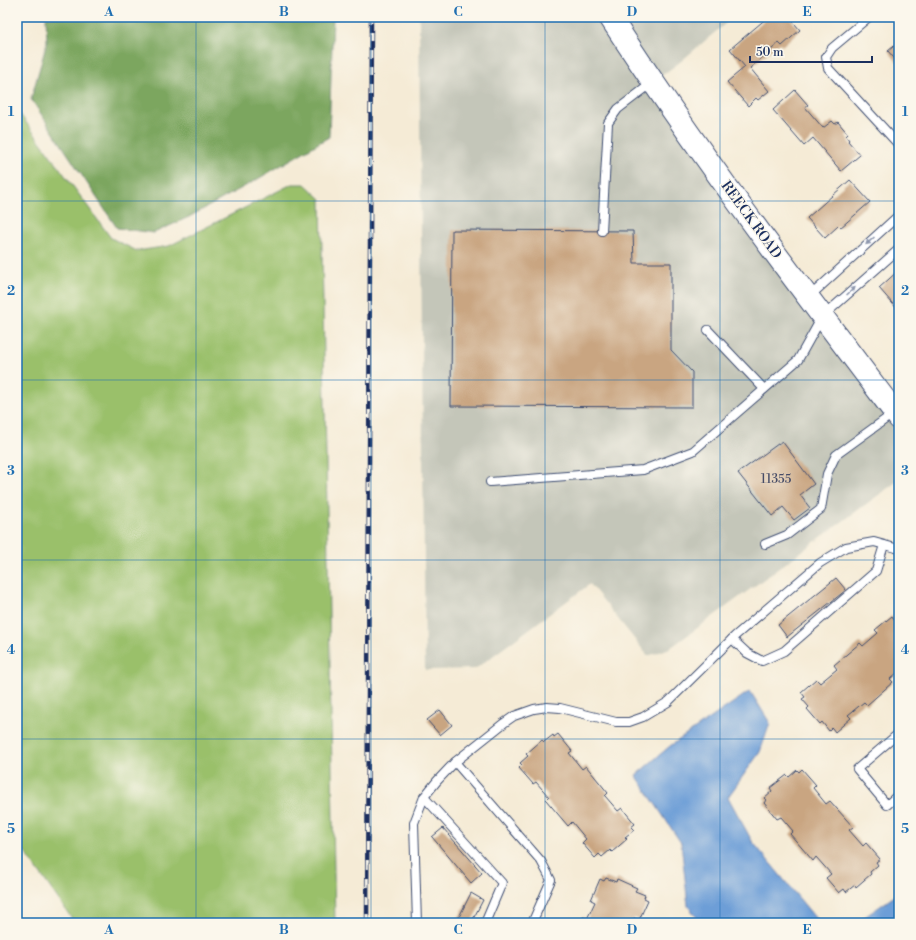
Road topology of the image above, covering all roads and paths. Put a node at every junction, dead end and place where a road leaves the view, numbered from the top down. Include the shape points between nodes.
1 (610, 17) edge
2 (869, 17) edge
3 (652, 82) junction
4 (899, 145) edge
5 (899, 215) edge
6 (602, 231) dead end
7 (899, 249) edge
8 (808, 298) junction
9 (822, 317) junction
10 (708, 330) dead end
11 (764, 389) junction
12 (897, 415) edge
13 (490, 482) dead end
14 (765, 544) dead end
15 (884, 545) junction
16 (899, 549) edge
17 (732, 639) junction
18 (899, 733) edge
19 (455, 762) junction
20 (899, 794) edge
21 (424, 797) junction
22 (417, 923) edge
23 (486, 923) edge
24 (532, 923) edge

1 - 3 street, REECK ROAD
2 - 4 lane via 832,48 826,57 828,68
3 - 6 lane via 618,109 608,123
3 - 8 street, REECK ROAD
5 -> 8 lane
9 -> 7 lane
8 - 9 street, REECK ROAD
9 - 11 lane via 798,360
9 - 12 street, REECK ROAD
10 - 11 lane
11 - 13 lane via 693,451 643,470
12 - 14 lane via 836,455 827,474 821,509 787,535
15 - 16 lane
15 - 17 lane via 874,542 846,546 820,563
15 - 17 lane via 876,571 784,651 762,661 747,653
17 - 19 lane via 668,702 643,717 628,722 616,722 560,708 547,706 534,709 514,716
18 - 20 lane via 857,769 887,805
19 - 21 lane
19 - 24 lane via 541,860 551,880
21 - 22 lane via 414,823
21 - 23 lane via 502,883

